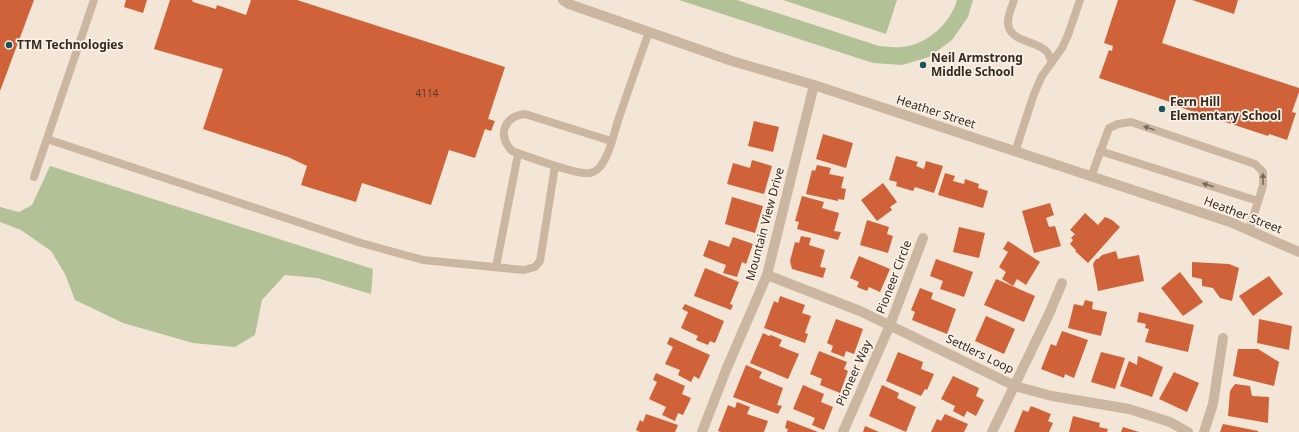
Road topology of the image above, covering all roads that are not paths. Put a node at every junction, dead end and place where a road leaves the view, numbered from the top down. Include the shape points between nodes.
1 (94, 0) edge
2 (563, 0) edge
3 (1014, 0) edge
4 (1080, 0) edge
5 (648, 32) junction
6 (1052, 62) junction
7 (814, 85) junction
8 (47, 139) junction
9 (611, 141) junction
10 (1100, 151) junction
11 (1016, 152) junction
12 (518, 154) junction
13 (555, 166) junction
14 (1091, 176) junction
15 (34, 177) dead end
16 (1258, 201) junction
17 (1249, 230) junction
18 (923, 238) dead end
19 (1299, 252) edge
20 (496, 267) junction
21 (767, 275) junction
22 (1062, 283) dead end
23 (890, 325) junction
24 (1223, 338) dead end
25 (1015, 386) junction
26 (702, 432) edge
27 (843, 432) edge
28 (992, 432) edge
29 (1188, 432) edge
30 (1204, 432) edge

1 - 8 lane
2 - 5 street, Heather Street
3 - 6 lane via 1008,22 1012,33 1048,52
4 - 6 lane via 1068,36
5 - 7 street, Heather Street via 732,61
5 - 9 lane
6 - 11 lane via 1034,94
7 - 11 street, Heather Street
7 - 21 street, Mountain View Drive
8 - 15 lane
8 - 20 lane via 361,243 423,260
9 - 12 lane via 525,114 513,117 503,134 507,146
9 - 13 lane via 602,166 591,173 577,173
10 - 14 lane
16 -> 10 lane
16 -> 10 lane via 1263,186 1262,172 1255,164 1131,122 1108,128
11 - 14 street, Heather Street
12 - 13 lane
12 - 20 lane
13 - 20 lane via 540,262 535,267 524,270
14 - 17 street, Heather Street
16 - 17 lane
17 - 19 street, Heather Street
18 - 23 street, Pioneer Circle
21 - 23 street, Settlers Loop
21 - 26 street, Mountain View Drive
22 - 25 street
23 - 25 street, Settlers Loop
23 - 27 street, Pioneer Way
24 - 30 street via 1213,404
25 - 28 street
25 - 29 street, Settlers Loop via 1052,396 1129,409 1170,422

